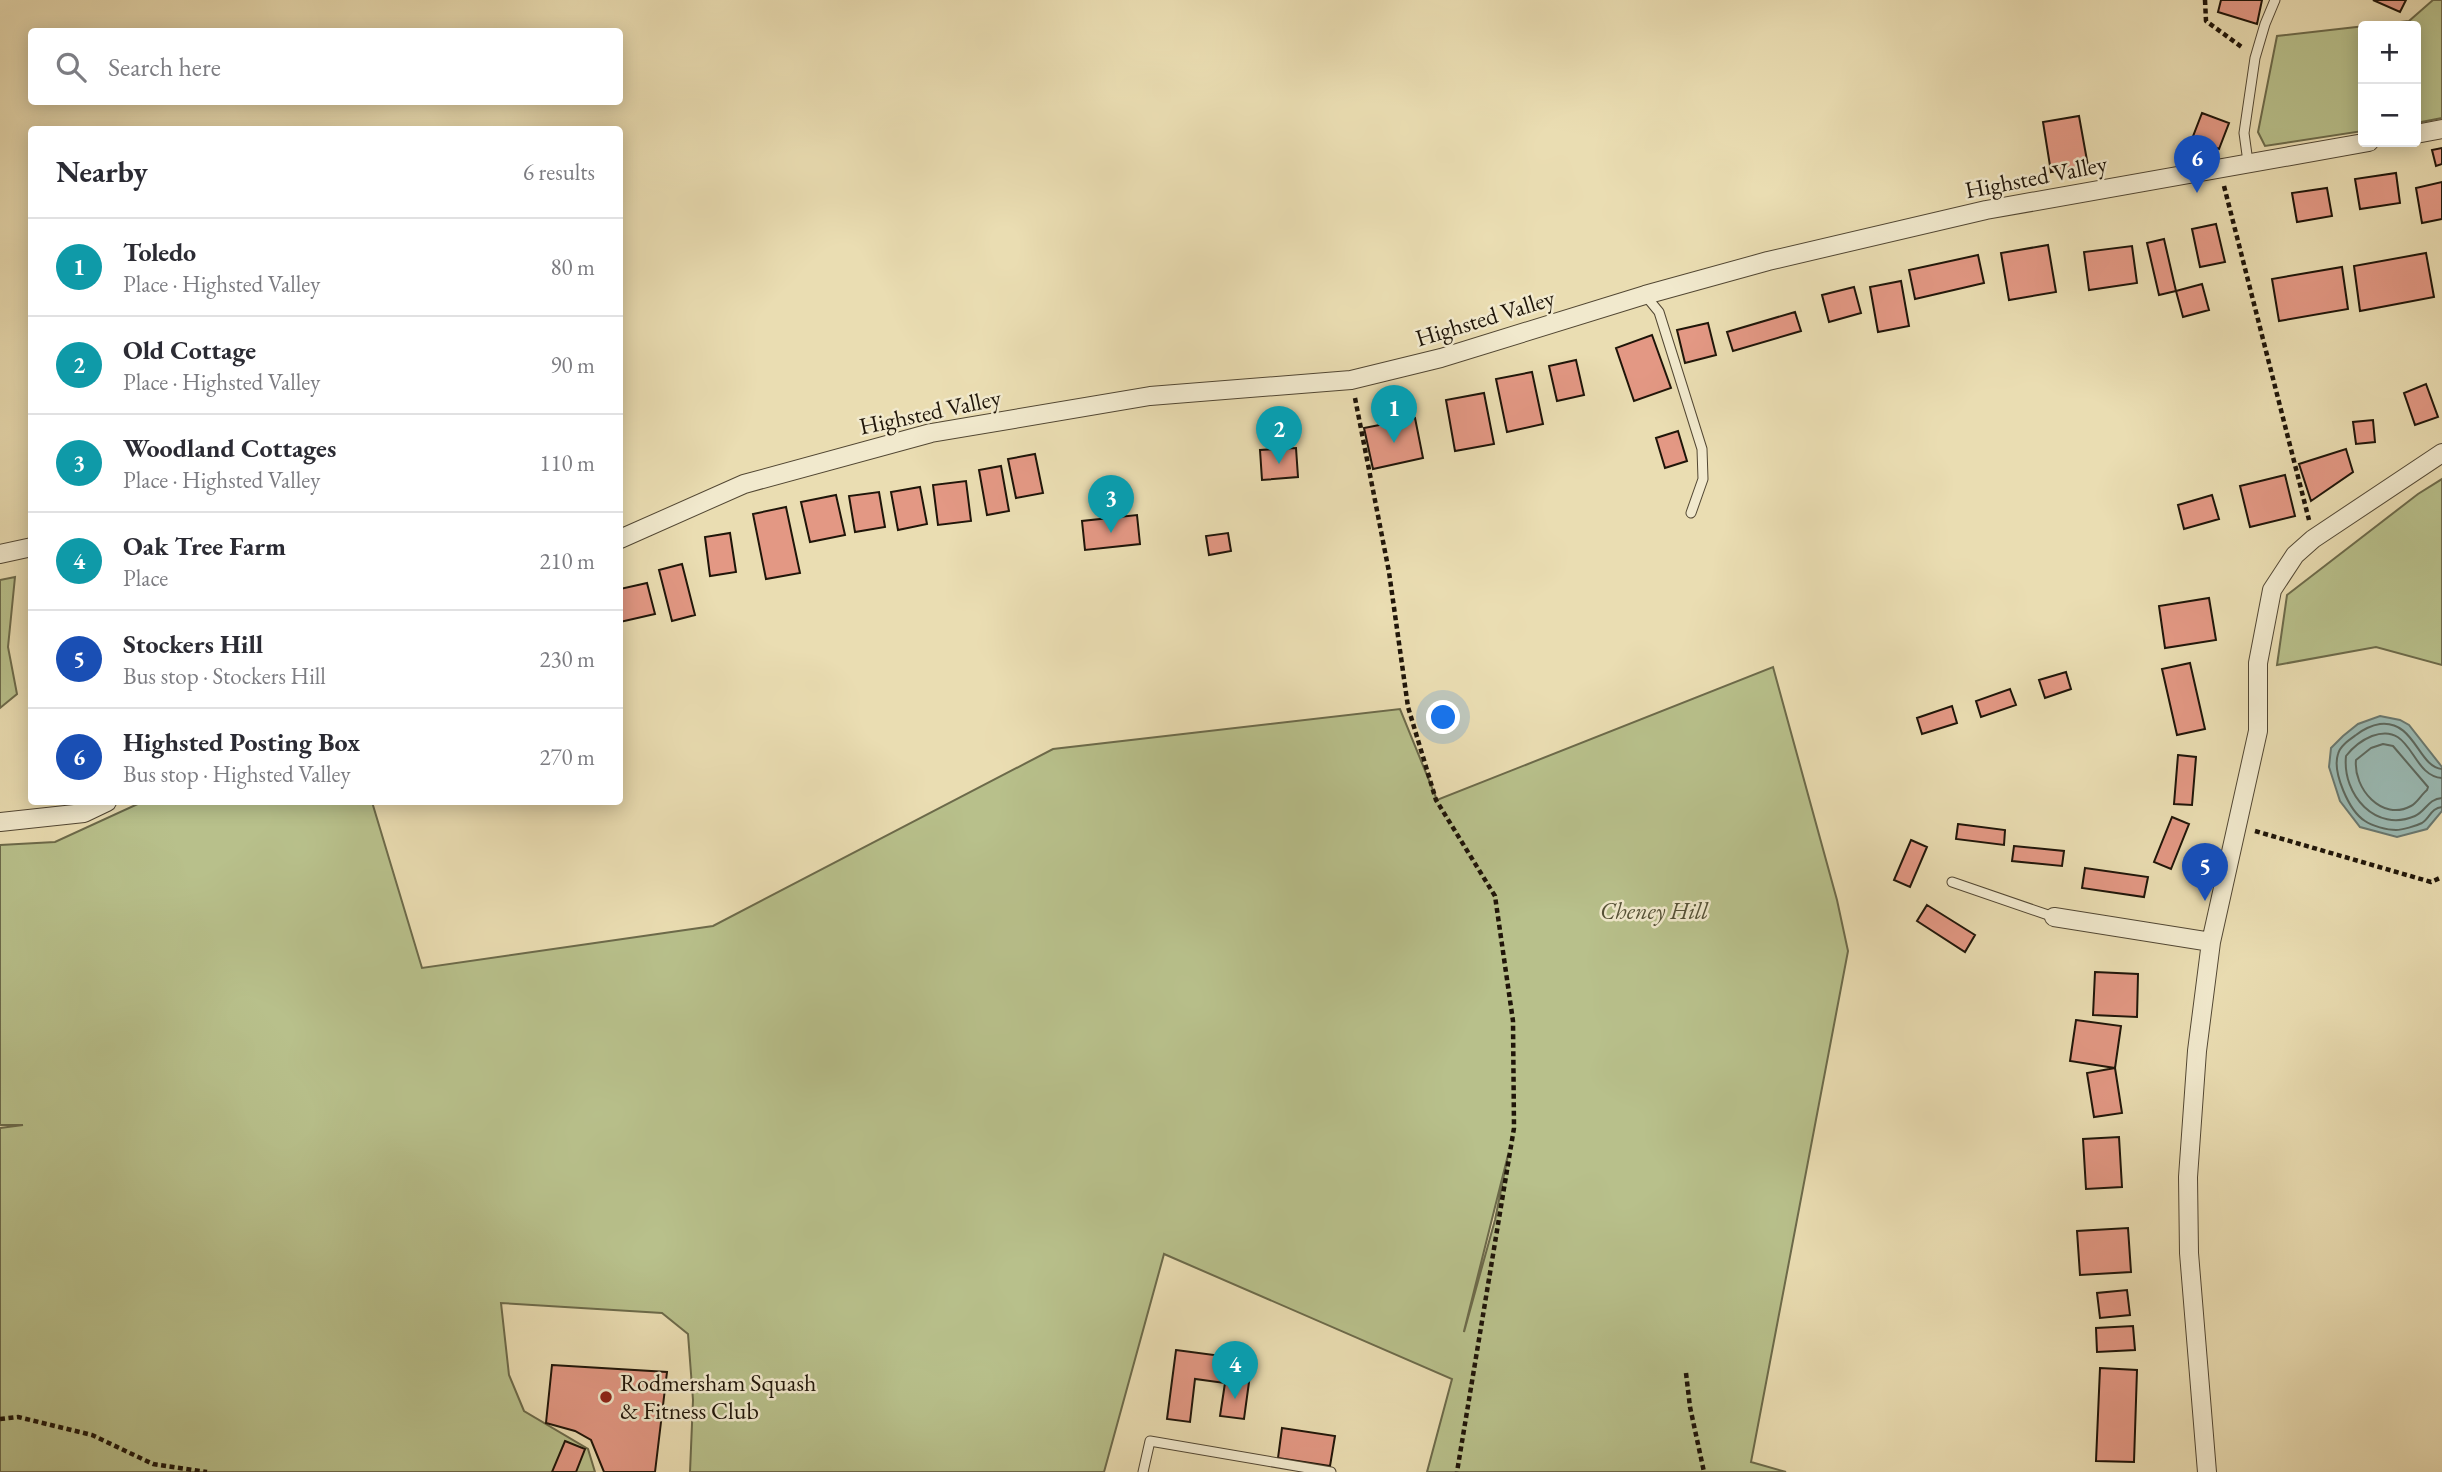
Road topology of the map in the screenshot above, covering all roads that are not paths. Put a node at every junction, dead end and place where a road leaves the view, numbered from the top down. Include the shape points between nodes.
1 (2275, 0) edge
2 (2442, 129) edge
3 (2421, 133) edge
4 (2358, 144) edge
5 (2248, 162) junction
6 (1645, 295) junction
7 (2442, 453) edge
8 (1691, 513) dead end
9 (623, 538) edge
10 (28, 548) edge
11 (0, 554) edge
12 (101, 805) edge
13 (0, 822) edge
14 (1952, 882) dead end
15 (2054, 917) joint
16 (2211, 942) junction
17 (1143, 1472) edge
18 (1331, 1472) edge
19 (2207, 1472) edge

1 - 5 lane via 2255,58 2244,134
2 - 3 street
4 - 5 street, Highsted Valley
5 - 6 street, Highsted Valley via 1986,210
6 - 8 lane via 1659,312 1702,449 1703,479
6 - 9 street, Highsted Valley via 1441,358 1351,380 1150,396 931,433 744,484
7 - 16 street via 2313,538 2295,555 2272,590 2258,663 2258,731
10 - 11 street
12 - 13 street via 84,813
14 - 15 lane
15 - 16 street
16 - 19 street via 2188,1177 2189,1253
17 - 18 lane via 1150,1441

